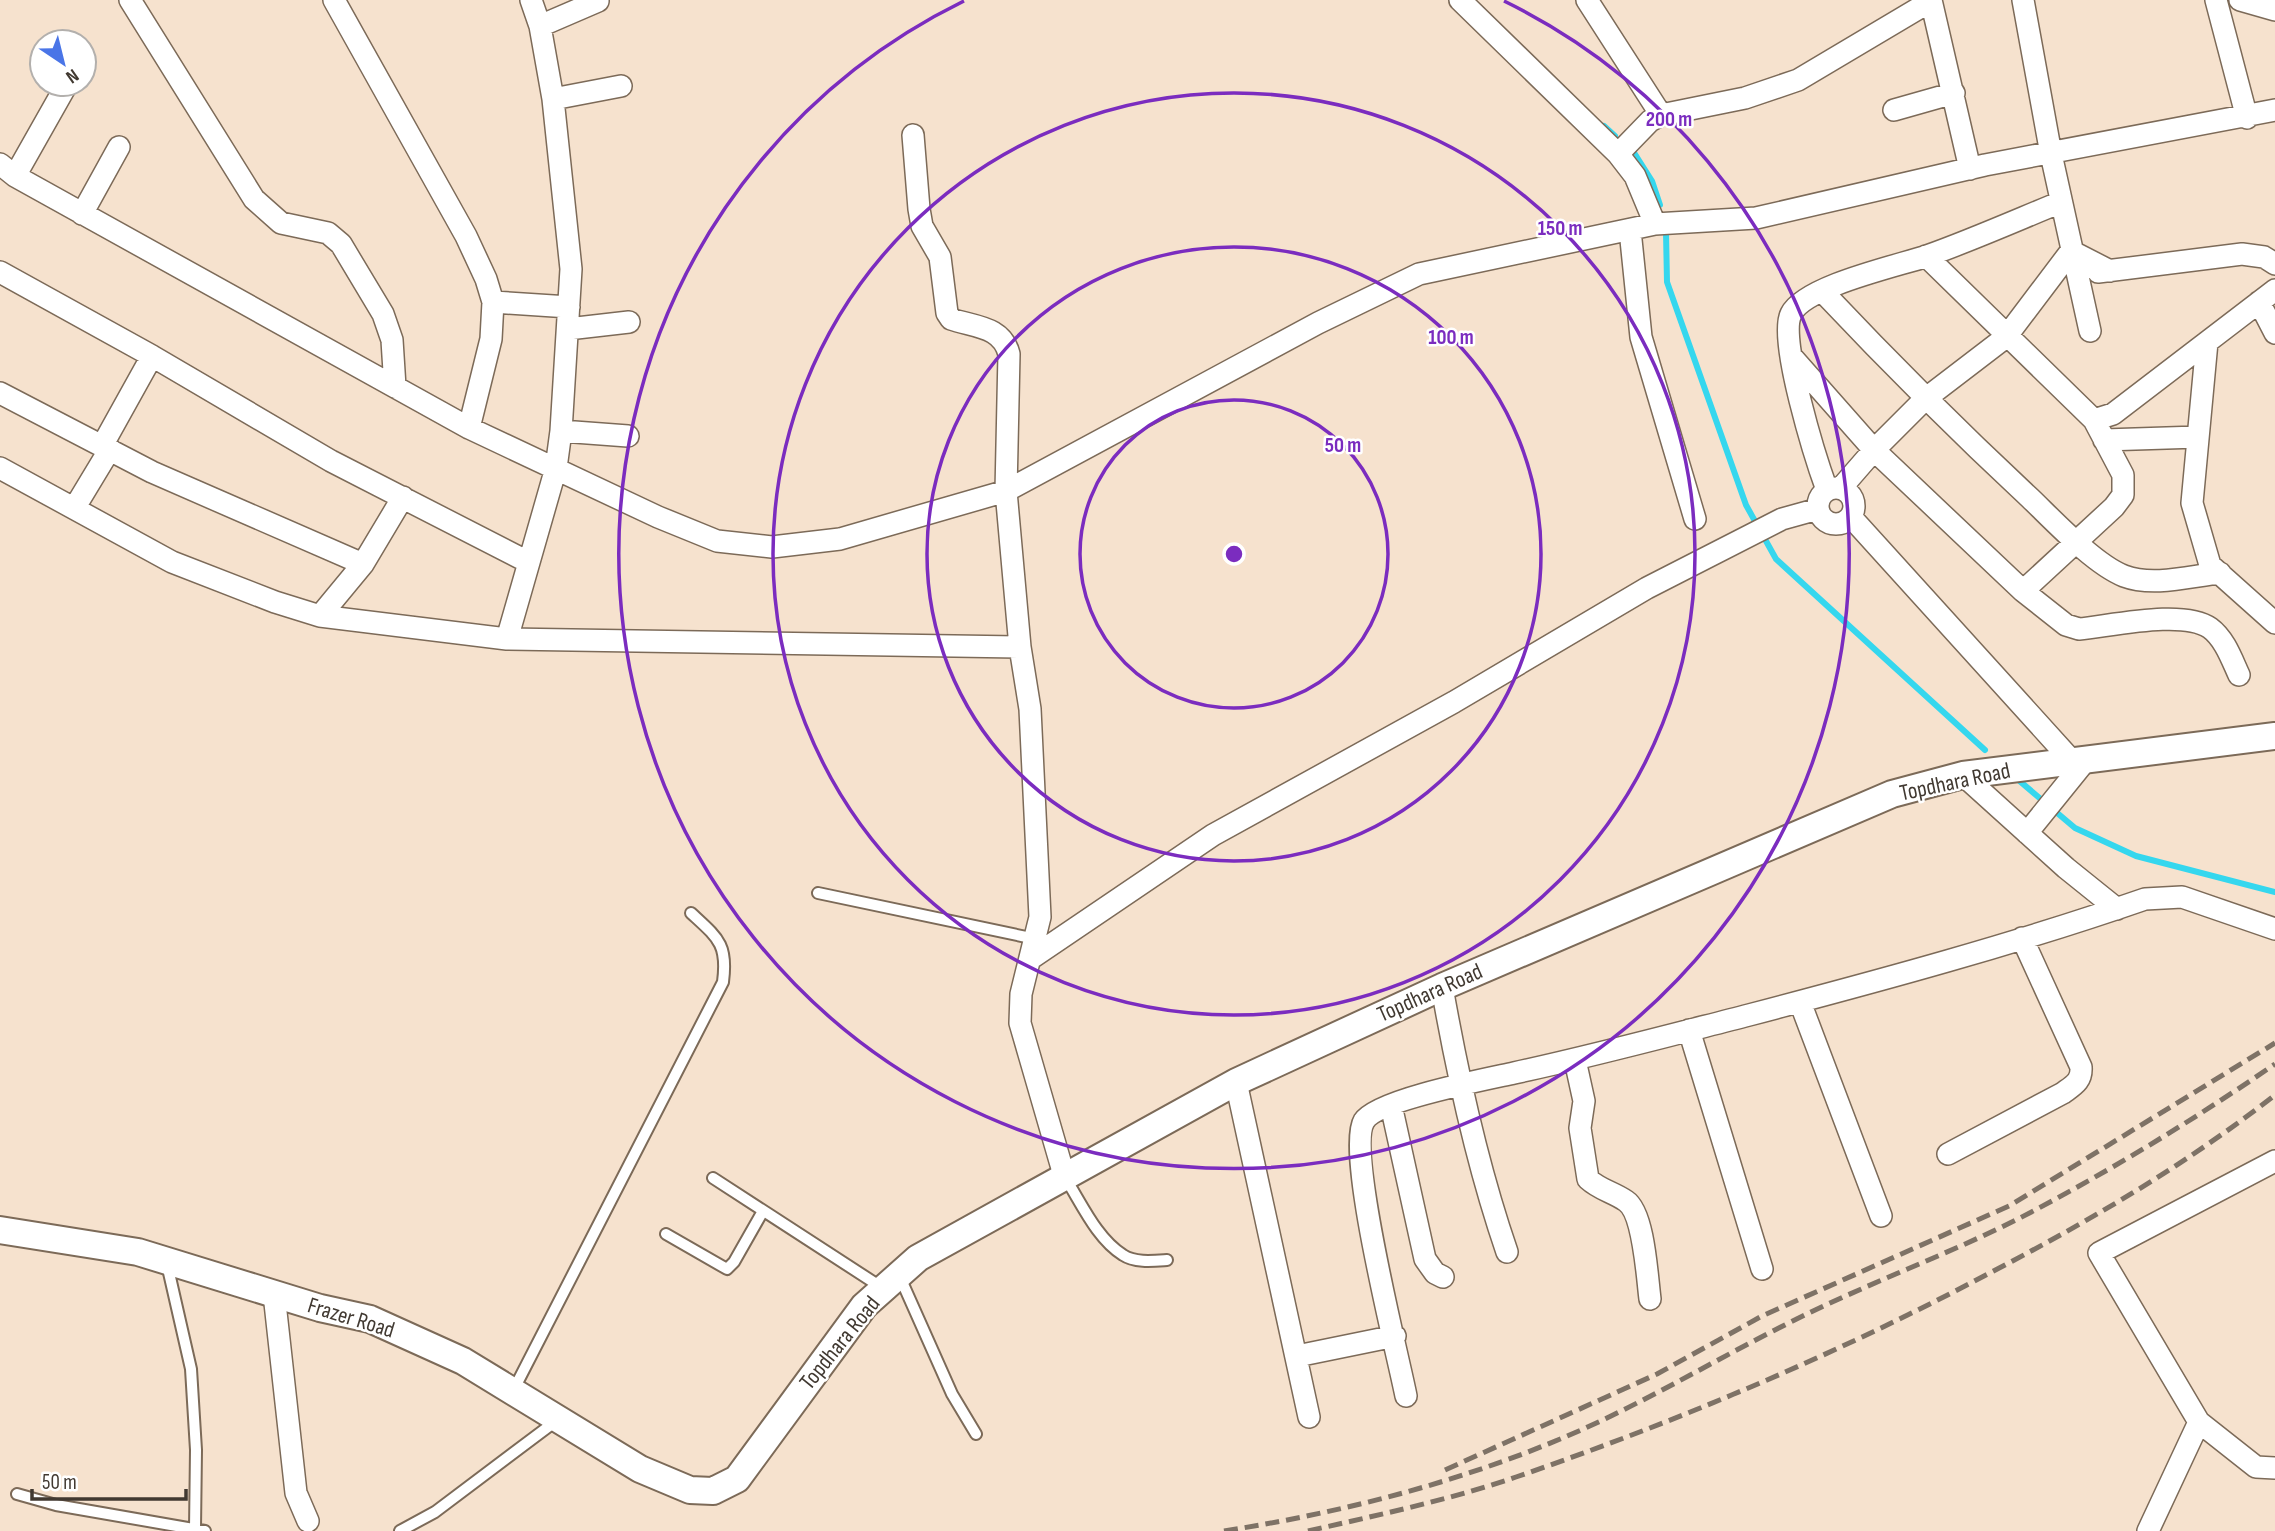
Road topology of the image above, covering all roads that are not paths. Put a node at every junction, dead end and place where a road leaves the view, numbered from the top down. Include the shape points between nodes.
1 (130, 0) edge
2 (334, 0) edge
3 (531, 0) edge
4 (1460, 0) edge
5 (1587, 0) edge
6 (2023, 0) edge
7 (2216, 0) edge
8 (2240, 0) edge
9 (598, 1) edge
10 (1931, 1) edge
11 (2275, 10) edge
12 (540, 26) junction
13 (621, 86) dead end
14 (1954, 93) junction
15 (57, 98) edge
16 (554, 100) junction
17 (1894, 110) dead end
18 (2275, 110) edge
19 (1661, 115) junction
20 (2247, 118) junction
21 (913, 135) dead end
22 (119, 147) dead end
23 (1618, 154) junction
24 (2051, 154) junction
25 (1970, 169) junction
26 (8, 170) edge
27 (2061, 202) junction
28 (82, 214) junction
29 (1655, 224) junction
30 (1630, 230) junction
31 (2071, 251) junction
32 (1926, 256) junction
33 (2275, 264) edge
34 (2110, 271) junction
35 (0, 272) edge
36 (2076, 275) junction
37 (1822, 291) junction
38 (2267, 296) edge
39 (493, 302) junction
40 (569, 307) junction
41 (629, 322) dead end
42 (568, 329) junction
43 (2090, 331) dead end
44 (2275, 333) edge
45 (2006, 337) junction
46 (2207, 342) junction
47 (152, 355) junction
48 (1791, 356) junction
49 (396, 387) junction
50 (0, 393) edge
51 (1924, 399) junction
52 (2094, 420) junction
53 (469, 428) junction
54 (561, 431) junction
55 (628, 436) dead end
56 (2199, 437) junction
57 (2104, 440) junction
58 (106, 447) junction
59 (1874, 450) junction
60 (0, 468) edge
61 (556, 468) junction
62 (1006, 491) junction
63 (1829, 496) junction
64 (403, 497) junction
65 (75, 507) junction
66 (1851, 517) junction
67 (1695, 519) dead end
68 (2076, 542) junction
69 (527, 562) junction
70 (363, 564) junction
71 (2220, 573) junction
72 (2023, 591) junction
73 (320, 616) junction
74 (2275, 623) edge
75 (507, 639) junction
76 (1020, 647) junction
77 (2239, 675) dead end
78 (2275, 736) edge
79 (2079, 761) junction
80 (1963, 775) junction
81 (2027, 833) junction
82 (818, 893) dead end
83 (2117, 909) junction
84 (691, 913) dead end
85 (2275, 929) edge
86 (2022, 938) junction
87 (1036, 939) junction
88 (1030, 960) junction
89 (1442, 987) junction
90 (1800, 1002) junction
91 (1689, 1030) junction
92 (1575, 1060) junction
93 (1236, 1082) junction
94 (1459, 1085) junction
95 (1391, 1105) junction
96 (1948, 1154) dead end
97 (2275, 1161) edge
98 (1064, 1175) junction
99 (713, 1178) dead end
100 (763, 1210) junction
101 (1881, 1216) dead end
102 (0, 1230) edge
103 (666, 1234) dead end
104 (1507, 1252) dead end
105 (1167, 1260) dead end
106 (166, 1261) junction
107 (1762, 1269) dead end
108 (1443, 1277) dead end
109 (892, 1282) junction
110 (274, 1294) junction
111 (1650, 1299) dead end
112 (1395, 1336) junction
113 (1297, 1356) junction
114 (513, 1391) junction
115 (1406, 1396) dead end
116 (1308, 1417) dead end
117 (559, 1419) junction
118 (2199, 1422) junction
119 (976, 1434) dead end
120 (2275, 1468) edge
121 (713, 1491) joint
122 (17, 1494) dead end
123 (308, 1521) dead end
124 (200, 1530) edge
125 (400, 1531) edge
126 (2148, 1531) edge

1 - 49 street via 254,199 281,223 328,233 341,244 383,314 393,340
2 - 39 street via 466,236
3 - 12 street
4 - 23 street
5 - 19 street
6 - 24 street
7 - 20 street
8 - 11 street
9 - 12 street
10 - 14 street
10 - 19 street via 1798,80 1745,98
12 - 16 street
13 - 16 street
14 - 17 street
14 - 25 street
15 - 26 street
16 - 40 street via 572,269
18 - 20 street
19 - 23 street
20 - 24 street
21 - 62 street via 922,226 940,257 947,313 951,319 989,329 1007,346
22 - 28 street
23 - 29 street via 1634,176
24 - 25 street
24 - 27 street
25 - 29 street via 1756,218
26 - 28 street
27 - 31 street
27 - 32 street
28 - 49 street
29 - 30 street
30 - 62 street via 1419,274 1318,323
30 - 67 street via 1642,337
31 - 34 street
31 - 36 street
31 - 45 street
32 - 37 street
32 - 45 street
33 - 34 street via 2264,257 2242,254
34 - 36 street
35 - 47 street
36 - 43 street
37 - 48 street via 1797,305 1790,315 1787,337
37 - 51 street
38 - 44 street
38 - 46 street
39 - 40 street
39 - 53 street via 491,339
40 - 42 street
41 - 42 street
42 - 54 street
45 - 51 street
45 - 52 street
46 - 52 street via 2113,414
46 - 56 street
47 - 58 street
47 - 64 street via 331,461
48 - 59 street
48 - 63 street via 1809,436
49 - 53 street
50 - 58 street
51 - 59 street
51 - 68 street
52 - 57 street
53 - 61 street
54 - 55 street
54 - 61 street
56 - 57 street
56 - 71 street via 2192,503 2210,565
57 - 68 street via 2123,475 2123,495
58 - 65 street
58 - 70 street via 152,472
59 - 63 street
59 - 72 street
60 - 65 street
61 - 62 street via 717,541 772,547 840,539
61 - 69 street
62 - 76 street
63 - 66 street via 1853,497
63 - 66 street via 1825,521 1839,525
63 - 88 street via 1647,588 1454,702 1213,835
64 - 69 street
64 - 70 street
65 - 73 street via 172,562
66 - 79 street
68 - 71 street via 2124,576 2153,580
68 - 72 street
69 - 75 street
70 - 73 street
71 - 74 street
72 - 77 street via 2066,625 2079,629 2169,620 2210,628 2224,643
73 - 75 street
75 - 76 street
76 - 87 street via 1030,709 1036,808 1040,917
78 - 79 street, Topdhara Road
79 - 80 street, Topdhara Road
79 - 81 street
80 - 81 street
80 - 89 street, Topdhara Road via 1892,794
81 - 83 street
82 - 87 lane
83 - 85 street via 2145,899 2182,897
83 - 86 street
84 - 114 lane via 716,936 727,955 723,982
86 - 90 street
86 - 96 street via 2082,1076 2063,1093
87 - 88 street
88 - 98 street via 1021,994 1020,1023
89 - 93 street, Topdhara Road
89 - 94 street
90 - 91 street
90 - 101 street
91 - 92 street
91 - 107 street
92 - 94 street
92 - 111 street via 1584,1101 1580,1128 1588,1179 1626,1201 1637,1215
93 - 98 street, Topdhara Road
93 - 113 street
94 - 95 street
94 - 104 street
95 - 108 street via 1425,1259
95 - 112 street via 1365,1119 1361,1131 1362,1183
97 - 118 street via 2099,1254
98 - 105 lane via 1103,1238 1125,1256
98 - 109 street, Topdhara Road via 918,1258
99 - 100 lane
100 - 103 lane via 727,1269
100 - 109 lane
102 - 106 street, Frazer Road via 138,1252
106 - 110 street, Frazer Road
106 - 124 lane via 191,1369
109 - 119 lane
109 - 121 street, Topdhara Road via 864,1306 827,1353 737,1479
110 - 114 street, Frazer Road via 369,1319 463,1361
110 - 123 street via 296,1493
112 - 113 street
112 - 115 street
113 - 116 street
114 - 117 street, Frazer Road
117 - 121 street, Frazer Road via 640,1469 690,1490
117 - 125 lane via 435,1512
118 - 120 street via 2256,1467
118 - 126 street
122 - 124 lane

